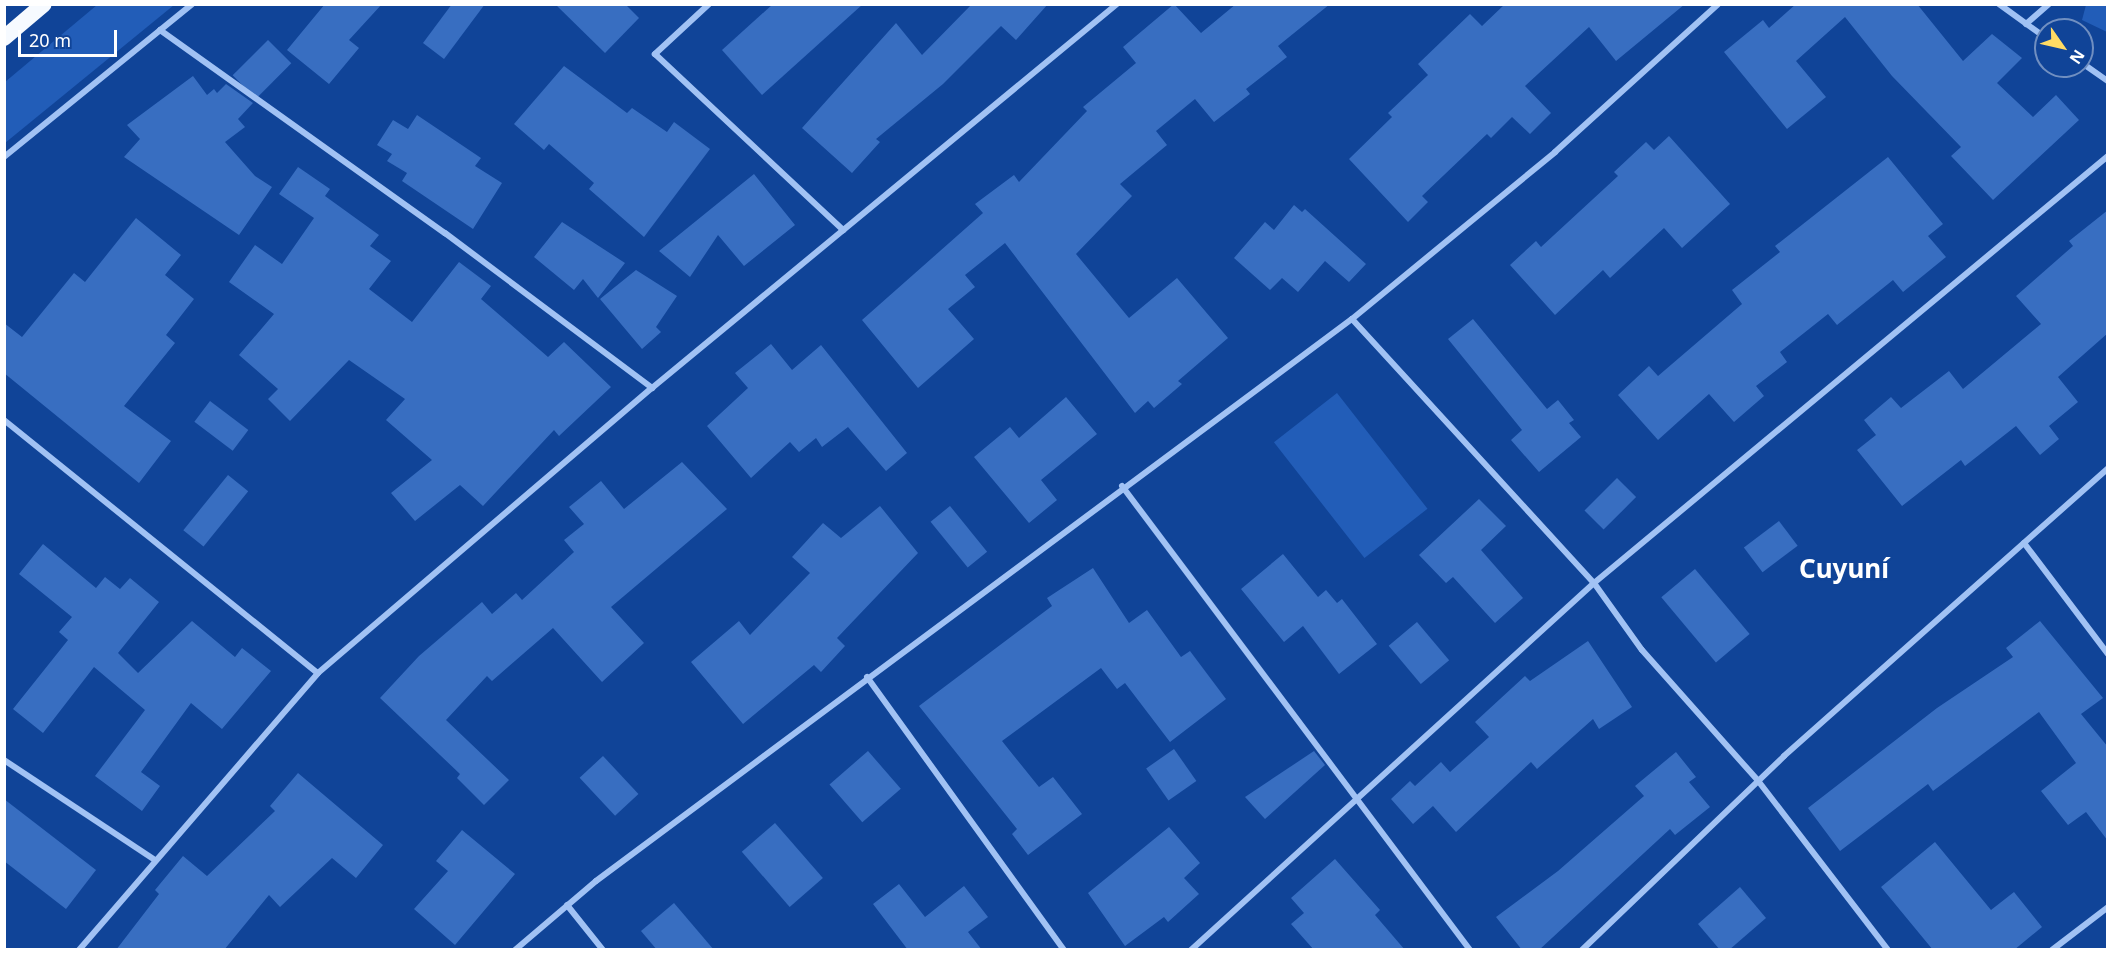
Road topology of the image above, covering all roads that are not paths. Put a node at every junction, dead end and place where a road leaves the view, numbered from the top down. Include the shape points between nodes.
1 (44, 4) edge
2 (192, 4) edge
3 (708, 4) edge
4 (1117, 4) edge
5 (1718, 4) edge
6 (1999, 4) edge
7 (2049, 4) edge
8 (2026, 24) junction
9 (160, 30) junction
10 (2034, 30) edge
11 (4, 38) edge
12 (2094, 71) edge
13 (2108, 81) edge
14 (2108, 156) edge
15 (4, 157) edge
16 (843, 230) junction
17 (1352, 319) junction
18 (652, 388) junction
19 (4, 420) edge
20 (2108, 468) edge
21 (1122, 486) junction
22 (2024, 543) junction
23 (1594, 583) junction
24 (2108, 654) edge
25 (318, 673) junction
26 (867, 677) junction
27 (4, 760) edge
28 (1759, 782) junction
29 (1357, 799) junction
30 (156, 860) junction
31 (567, 905) junction
32 (2108, 907) edge
33 (79, 950) edge
34 (515, 950) edge
35 (603, 950) edge
36 (1064, 950) edge
37 (1191, 950) edge
38 (1470, 950) edge
39 (1582, 950) edge
40 (1888, 950) edge
41 (2052, 950) edge

1 - 11 highway
2 - 9 street
3 - 16 street via 655,54
4 - 16 street
5 - 17 street via 1555,152
6 - 8 street
7 - 8 street
8 - 10 street
9 - 15 street
9 - 18 street via 445,233
12 - 13 street
14 - 23 street
16 - 18 street
17 - 21 street
17 - 23 street
18 - 25 street
19 - 25 street
20 - 22 street
21 - 26 street
21 - 29 street
22 - 24 street
22 - 28 street
23 - 28 street via 1642,650
23 - 29 street
25 - 30 street
26 - 31 street
26 - 36 street
27 - 30 street
28 - 39 street
28 - 40 street
29 - 37 street
29 - 38 street
30 - 33 street
31 - 34 street
31 - 35 street
32 - 41 street

